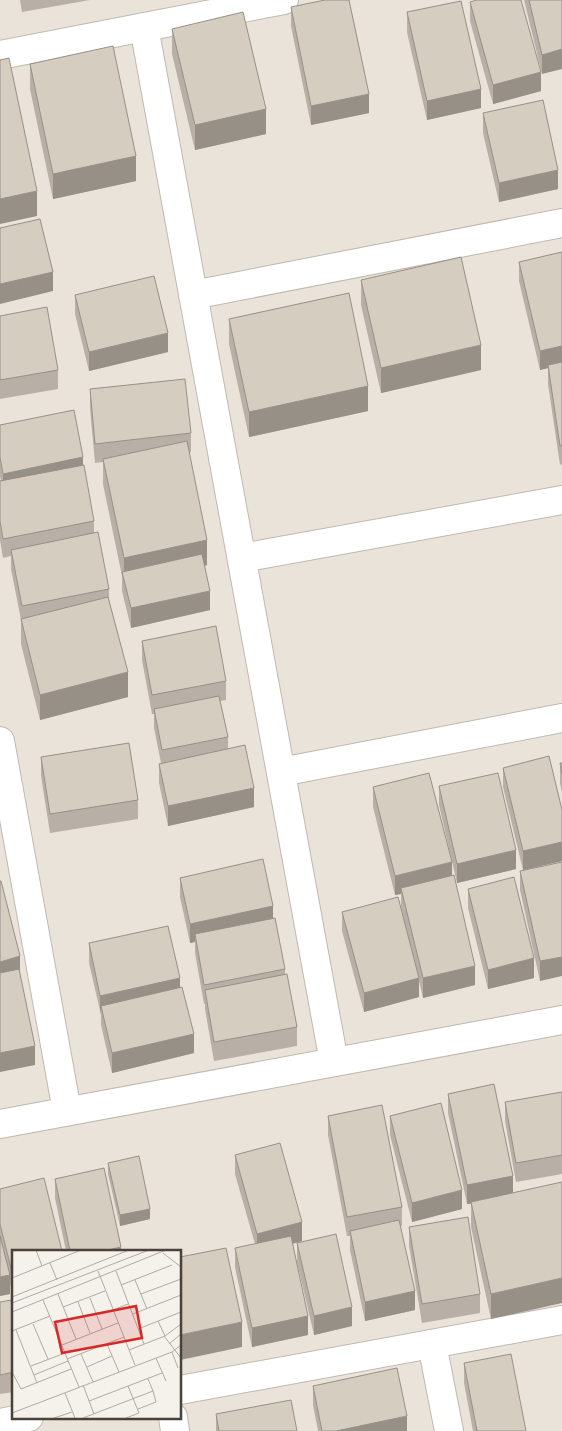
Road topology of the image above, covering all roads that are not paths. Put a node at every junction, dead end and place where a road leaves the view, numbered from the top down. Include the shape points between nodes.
1 (284, 0) edge
2 (144, 27) junction
3 (1, 50) edge
4 (562, 223) edge
5 (193, 295) junction
6 (562, 500) edge
7 (242, 558) junction
8 (562, 718) edge
9 (0, 741) edge
10 (281, 772) junction
11 (6, 814) edge
12 (562, 1020) edge
13 (334, 1062) junction
14 (67, 1111) junction
15 (0, 1124) edge
16 (562, 1320) edge
17 (432, 1344) junction
18 (181, 1390) edge
19 (25, 1418) edge
20 (173, 1418) edge
21 (0, 1423) edge
22 (175, 1431) edge
23 (449, 1431) edge

1 - 2 street
2 - 3 street
2 - 5 street
4 - 5 street
5 - 7 street
6 - 7 street
7 - 10 street
8 - 10 street
9 - 11 street
10 - 13 street
11 - 14 street
12 - 13 street
13 - 14 street
14 - 15 street
16 - 17 street
17 - 18 street
17 - 23 street
19 - 21 street
20 - 22 street

